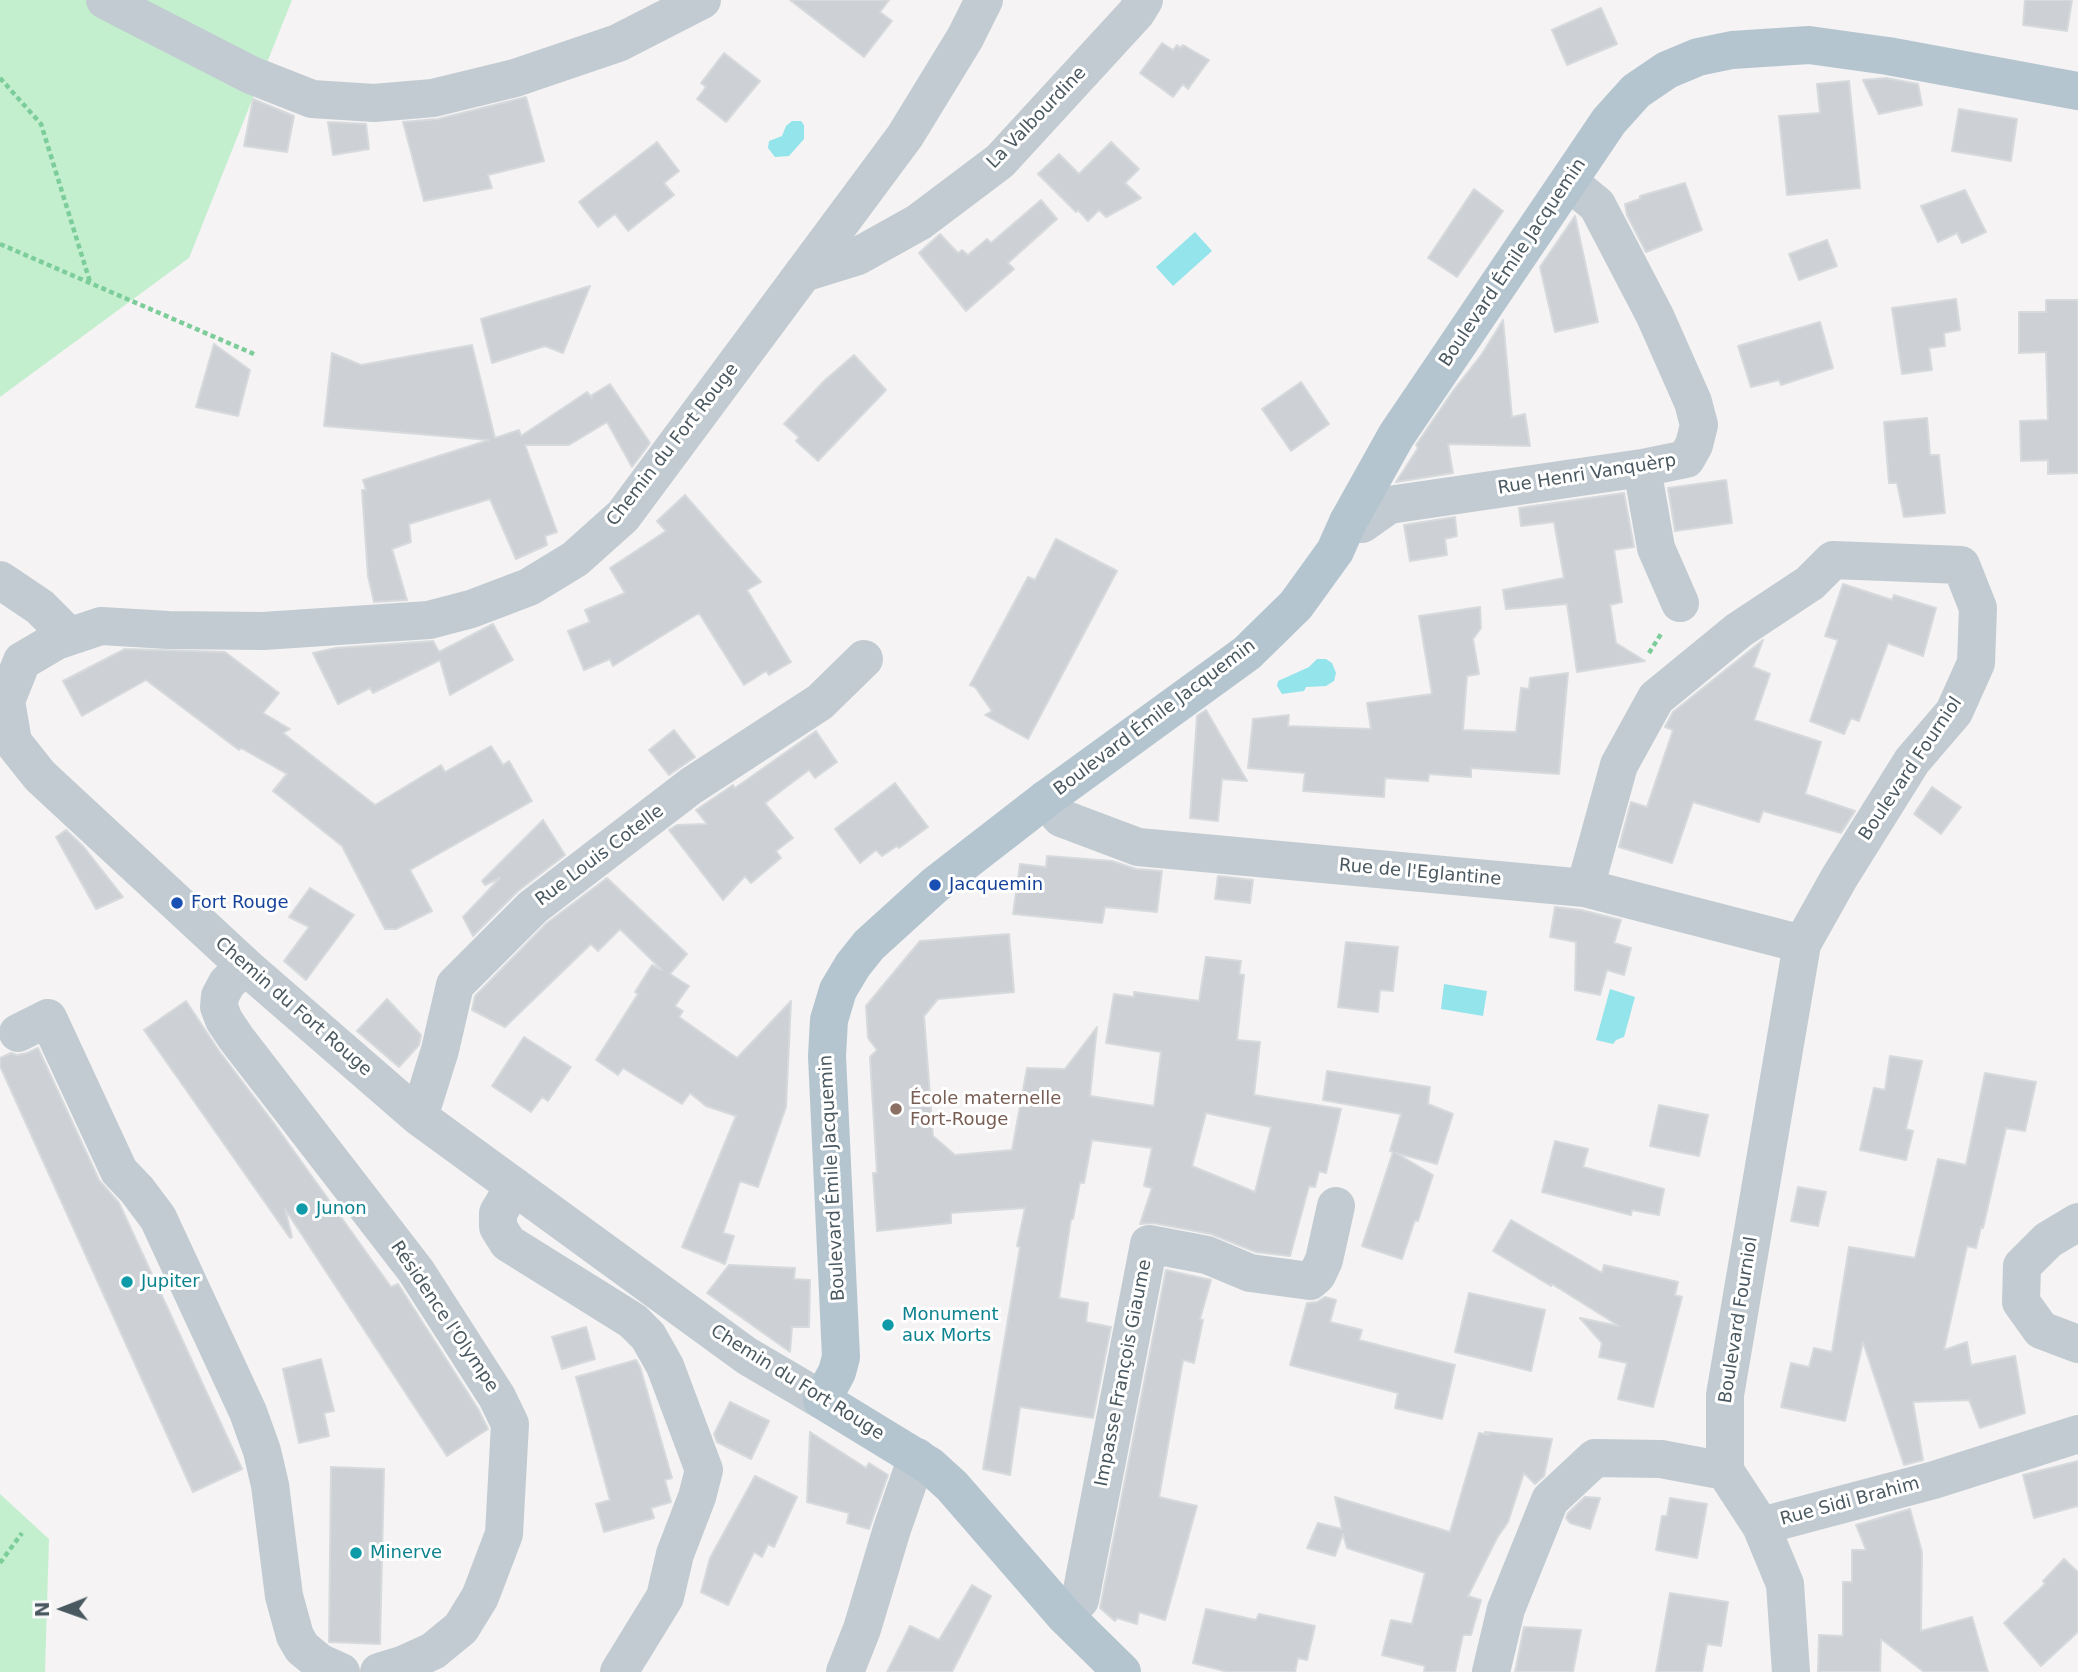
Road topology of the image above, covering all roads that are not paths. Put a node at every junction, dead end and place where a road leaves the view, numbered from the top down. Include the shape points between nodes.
1 (105, 0) edge
2 (702, 0) edge
3 (984, 0) edge
4 (1144, 0) edge
5 (2078, 91) edge
6 (1569, 182) junction
7 (803, 273) junction
8 (1642, 468) junction
9 (1348, 522) junction
10 (0, 580) edge
11 (1680, 603) dead end
12 (69, 636) junction
13 (864, 659) dead end
14 (1046, 799) junction
15 (1585, 888) junction
16 (1802, 944) junction
17 (245, 966) junction
18 (18, 1033) dead end
19 (419, 1117) junction
20 (514, 1186) junction
21 (1336, 1206) dead end
22 (2078, 1222) edge
23 (2078, 1344) edge
24 (822, 1400) junction
25 (2078, 1434) edge
26 (917, 1457) junction
27 (1725, 1471) junction
28 (1761, 1526) junction
29 (1065, 1616) junction
30 (341, 1672) edge
31 (379, 1672) edge
32 (619, 1672) edge
33 (845, 1672) edge
34 (1122, 1672) edge
35 (1491, 1672) edge
36 (1791, 1672) edge

1 - 2 street via 251,75 312,99 374,103 433,98 515,78 618,43
3 - 7 street, Chemin du Fort Rouge via 905,136
4 - 7 street, La Valbourdine via 1000,161 919,222 858,256
5 - 6 main road, Boulevard Émile Jacquemin via 1809,45 1732,50 1688,61 1636,91 1609,121
6 - 8 street, Rue Henri Vanquèrp via 1597,205 1655,316 1699,425 1686,459
6 - 9 main road, Boulevard Émile Jacquemin via 1396,436
7 - 12 street, Chemin du Fort Rouge via 623,516 575,559 529,587 429,620 263,631 101,626
8 - 9 street, Rue Henri Vanquèrp via 1389,505 1362,524
8 - 11 street via 1656,548
9 - 14 main road, Boulevard Émile Jacquemin via 1335,551 1296,605 1247,653
10 - 12 street via 40,607
12 - 17 street, Chemin du Fort Rouge via 22,661 6,701 13,742 40,776
13 - 19 street, Rue Louis Cotelle via 820,702 691,786 533,907 455,985
14 - 15 street, Rue de l'Eglantine via 1061,818 1138,847
14 - 24 main road, Boulevard Émile Jacquemin via 935,885 869,945 838,990 829,1020 827,1056 841,1357
15 - 16 street, Rue de l'Eglantine
15 - 16 street, Boulevard Fourniol via 1619,765 1656,698 1739,630 1810,583 1833,560 1961,565 1978,608 1976,663 1954,712 1912,761
16 - 27 street, Boulevard Fourniol via 1725,1395
17 - 19 street, Chemin du Fort Rouge
17 - 31 street, Résidence l'Olympe via 220,996 224,1020 416,1271 510,1423 504,1534 480,1597 460,1629 433,1651
18 - 30 street via 48,1018 119,1171 158,1218 262,1451 284,1596 295,1636 319,1662
19 - 20 street, Chemin du Fort Rouge
20 - 24 street, Chemin du Fort Rouge via 747,1356
20 - 32 street via 498,1213 503,1235 519,1251 633,1321 648,1336 704,1470 665,1597
21 - 29 street, Impasse François Giaume via 1324,1259 1310,1281 1250,1273 1207,1255 1149,1244 1080,1600
22 - 23 street via 2048,1240 2022,1266 2021,1302 2041,1331
24 - 26 main road, Chemin du Fort Rouge
25 - 28 street, Rue Sidi Brahim via 1934,1480
26 - 29 main road, Chemin du Fort Rouge via 952,1486
26 - 33 street
27 - 28 street, Rue Sidi Brahim
27 - 35 street via 1661,1459 1595,1458 1550,1500 1506,1609
28 - 36 street via 1785,1584
29 - 34 main road, Chemin du Fort Rouge

